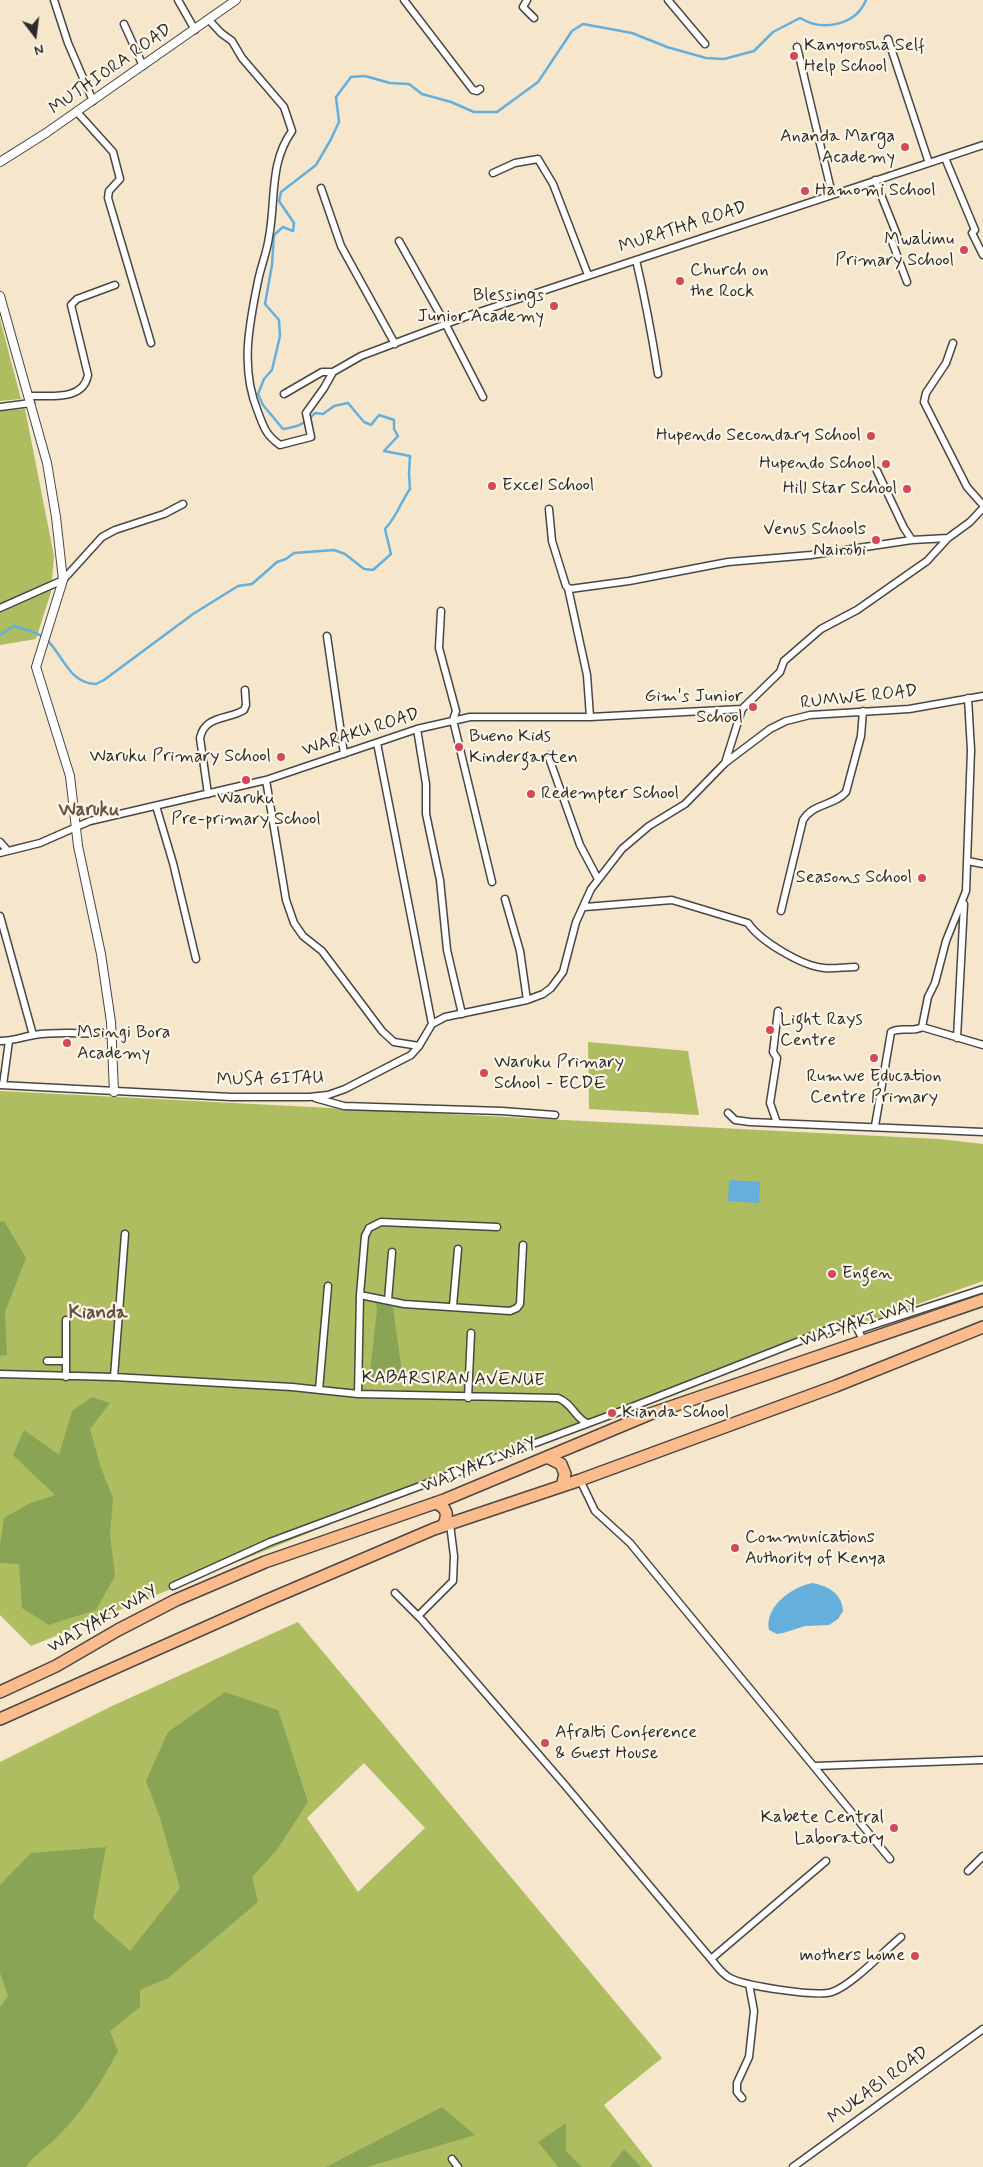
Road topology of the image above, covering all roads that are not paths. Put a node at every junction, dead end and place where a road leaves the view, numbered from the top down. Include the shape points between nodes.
1 (54, 0) edge
2 (178, 0) edge
3 (236, 0) edge
4 (404, 0) edge
5 (527, 0) edge
6 (668, 0) edge
7 (534, 18) dead end
8 (209, 20) junction
9 (124, 24) dead end
10 (195, 30) junction
11 (888, 40) dead end
12 (705, 44) dead end
13 (797, 47) dead end
14 (143, 66) junction
15 (480, 89) dead end
16 (93, 101) junction
17 (76, 112) junction
18 (983, 144) edge
19 (945, 158) junction
20 (0, 162) edge
21 (928, 163) junction
22 (493, 173) dead end
23 (875, 180) junction
24 (321, 188) dead end
25 (832, 194) junction
26 (399, 242) dead end
27 (983, 255) edge
28 (636, 260) junction
29 (588, 275) junction
30 (907, 282) dead end
31 (115, 285) dead end
32 (0, 296) edge
33 (446, 325) junction
34 (151, 343) dead end
35 (953, 343) dead end
36 (394, 344) junction
37 (333, 372) junction
38 (658, 374) dead end
39 (284, 394) dead end
40 (483, 397) dead end
41 (30, 400) junction
42 (0, 407) edge
43 (877, 471) dead end
44 (183, 504) dead end
45 (983, 507) edge
46 (549, 509) dead end
47 (948, 538) junction
48 (912, 540) junction
49 (63, 580) junction
50 (568, 588) junction
51 (0, 608) edge
52 (441, 611) dead end
53 (327, 636) dead end
54 (245, 690) dead end
55 (983, 696) edge
56 (968, 698) junction
57 (742, 709) junction
58 (863, 711) junction
59 (590, 717) junction
60 (453, 720) junction
61 (417, 729) junction
62 (377, 743) junction
63 (344, 754) junction
64 (548, 755) dead end
65 (725, 762) junction
66 (266, 780) junction
67 (208, 794) junction
68 (156, 806) junction
69 (78, 828) junction
70 (0, 842) edge
71 (7, 850) junction
72 (0, 853) edge
73 (968, 861) junction
74 (983, 864) edge
75 (598, 879) junction
76 (492, 882) dead end
77 (964, 897) junction
78 (505, 899) dead end
79 (585, 906) junction
80 (781, 911) dead end
81 (0, 916) edge
82 (196, 959) dead end
83 (855, 967) dead end
84 (527, 1000) junction
85 (778, 1012) dead end
86 (462, 1014) junction
87 (432, 1024) junction
88 (922, 1027) junction
89 (112, 1034) junction
90 (33, 1035) junction
91 (957, 1038) junction
92 (0, 1041) edge
93 (9, 1041) junction
94 (983, 1045) edge
95 (419, 1046) junction
96 (2, 1085) edge
97 (114, 1092) junction
98 (309, 1097) junction
99 (728, 1113) dead end
100 (555, 1115) dead end
101 (777, 1123) junction
102 (874, 1126) junction
103 (983, 1132) edge
104 (497, 1227) dead end
105 (125, 1234) dead end
106 (523, 1245) dead end
107 (458, 1249) dead end
108 (392, 1252) dead end
109 (328, 1286) dead end
110 (983, 1289) edge
111 (360, 1295) junction
112 (388, 1300) junction
113 (983, 1300) edge
114 (453, 1306) junction
115 (66, 1320) dead end
116 (983, 1327) edge
117 (471, 1333) dead end
118 (861, 1335) junction
119 (47, 1361) dead end
120 (65, 1361) junction
121 (0, 1374) edge
122 (114, 1377) junction
123 (66, 1378) junction
124 (319, 1390) junction
125 (358, 1394) junction
126 (468, 1398) junction
127 (587, 1423) junction
128 (594, 1438) junction
129 (547, 1457) junction
130 (580, 1480) junction
131 (562, 1486) junction
132 (435, 1503) junction
133 (447, 1525) junction
134 (173, 1586) dead end
135 (395, 1593) dead end
136 (418, 1616) junction
137 (0, 1692) edge
138 (0, 1719) edge
139 (982, 1762) edge
140 (815, 1766) junction
141 (983, 1856) edge
142 (890, 1859) dead end
143 (826, 1861) dead end
144 (968, 1871) dead end
145 (901, 1937) dead end
146 (711, 1959) junction
147 (748, 1984) junction
148 (983, 2029) edge
149 (742, 2098) dead end
150 (452, 2159) dead end
151 (458, 2167) edge
152 (793, 2167) edge

1 - 16 street via 68,44
2 - 10 street
3 - 8 street, MUTHIORA ROAD
4 - 15 street via 473,90
5 - 7 street via 523,7
6 - 12 street
8 - 10 street, MUTHIORA ROAD
8 - 37 street via 232,41 242,58 284,107 292,131 282,145 274,178 269,237 258,281 246,361 251,395 268,436 280,445 311,436 306,413
9 - 14 street
10 - 14 street, MUTHIORA ROAD
11 - 21 street
13 - 25 street
14 - 16 street, MUTHIORA ROAD
16 - 17 street, MUTHIORA ROAD
17 - 20 street, MUTHIORA ROAD
17 - 34 street via 116,158 120,179 109,191 108,198
18 - 19 street, MURATHA ROAD
19 - 21 street, MURATHA ROAD
19 - 27 street
21 - 23 street, MURATHA ROAD
22 - 29 street via 515,163 538,159 553,184
23 - 25 street, MURATHA ROAD
23 - 30 street via 897,235 891,239
24 - 36 street via 340,246
25 - 28 street, MURATHA ROAD
26 - 33 street
28 - 29 street, MURATHA ROAD
28 - 38 street
29 - 33 street, MURATHA ROAD
31 - 41 street via 77,299 71,305 88,375 82,388
32 - 41 street
33 - 36 street, MURATHA ROAD
33 - 40 street
35 - 45 street via 946,363 926,392 924,402 967,487
36 - 37 street, MURATHA ROAD via 361,356
37 - 39 street, MURATHA ROAD via 322,372
41 - 42 street
41 - 49 street via 51,481
43 - 48 street
44 - 49 street via 102,537
45 - 47 street via 970,522
46 - 50 street via 552,541
47 - 48 street
47 - 57 street via 927,561 887,591 821,629 798,647 784,661 780,672
48 - 50 street via 810,555 728,562 629,581
49 - 51 street
49 - 69 street via 36,667 70,776
50 - 59 street via 587,675
52 - 60 street via 439,648 456,711
53 - 63 street
54 - 67 street via 244,710 210,721 201,730
55 - 56 street, RUMWE ROAD
56 - 58 street, RUMWE ROAD via 909,709
56 - 73 street via 972,750
57 - 59 street, WARAKU ROAD
57 - 65 street
58 - 65 street, RUMWE ROAD via 810,715 786,721
58 - 80 street via 861,736 846,792 840,799 812,809 803,820
59 - 60 street, WARAKU ROAD via 525,715
60 - 61 street, WARAKU ROAD
60 - 76 street
61 - 62 street, WARAKU ROAD
61 - 86 street via 426,784 426,814
62 - 63 street, WARAKU ROAD
62 - 87 street
63 - 66 street, WARAKU ROAD
64 - 75 street via 580,845
65 - 75 street, RUMWE ROAD via 685,804 630,842
66 - 67 street, WARAKU ROAD
66 - 95 street via 286,900 294,923 303,936 322,951 382,1031 394,1042
67 - 68 street, WARAKU ROAD
68 - 69 street, WARAKU ROAD via 90,822
68 - 82 street
69 - 71 street, WARAKU ROAD via 40,843
69 - 89 street via 78,846 101,954
70 - 71 street
71 - 72 street, WARAKU ROAD
73 - 74 street
73 - 77 street
75 - 79 street, RUMWE ROAD
77 - 88 street via 946,941
77 - 91 street
78 - 84 street via 520,951
79 - 83 street via 672,900 748,923 768,943 811,965
79 - 84 street via 576,922 563,972 551,988
81 - 90 street
84 - 86 street
85 - 101 street via 773,1052 777,1058 770,1103
86 - 87 street via 445,1017
87 - 95 street, MUSA GITAU
88 - 91 street
88 - 102 street via 892,1032
89 - 90 street
89 - 97 street
90 - 93 street
91 - 94 street
92 - 93 street
93 - 96 street
95 - 98 street, MUSA GITAU via 394,1065 346,1089
96 - 97 street, MUSA GITAU
97 - 98 street, MUSA GITAU
98 - 100 street via 344,1106
99 - 101 street via 735,1120
101 - 102 street
102 - 103 street
104 - 111 street via 375,1224 365,1236
105 - 122 street
106 - 114 street via 521,1297 517,1308 510,1311
107 - 114 street
108 - 112 street
109 - 124 street
110 - 118 street
111 - 112 street
111 - 125 street
112 - 114 street via 404,1304
113 - 118 highway, WAIYAKI WAY via 951,1313
115 - 120 street
116 - 130 highway via 836,1386
117 - 126 street
118 - 127 street via 853,1320
118 - 128 highway, WAIYAKI WAY
119 - 120 street
120 - 123 street
121 - 123 street, KABARSIRAN AVENUE
122 - 123 street, KABARSIRAN AVENUE
122 - 124 street, KABARSIRAN AVENUE
124 - 125 street, KABARSIRAN AVENUE
125 - 126 street, KABARSIRAN AVENUE
126 - 127 street, KABARSIRAN AVENUE via 522,1395 558,1398 570,1404 579,1418
127 - 128 street, KABARSIRAN AVENUE
127 - 134 street via 270,1542
128 - 129 highway, WAIYAKI WAY
129 - 131 highway via 561,1464 565,1474
129 - 132 highway, WAIYAKI WAY
130 - 131 highway
130 - 140 street via 595,1511 630,1542
131 - 133 highway
132 - 133 highway via 446,1510
132 - 137 highway, WAIYAKI WAY via 265,1562 176,1600 56,1666
133 - 136 street via 454,1556 453,1581
133 - 138 highway via 263,1602
135 - 136 street
136 - 146 street
139 - 140 street
140 - 142 street
141 - 144 street
143 - 146 street
145 - 147 street via 842,1987 830,1993
146 - 147 street via 723,1974
147 - 149 street via 754,2011 750,2057 737,2083 737,2092
148 - 152 street, MUKABI ROAD
150 - 151 street

